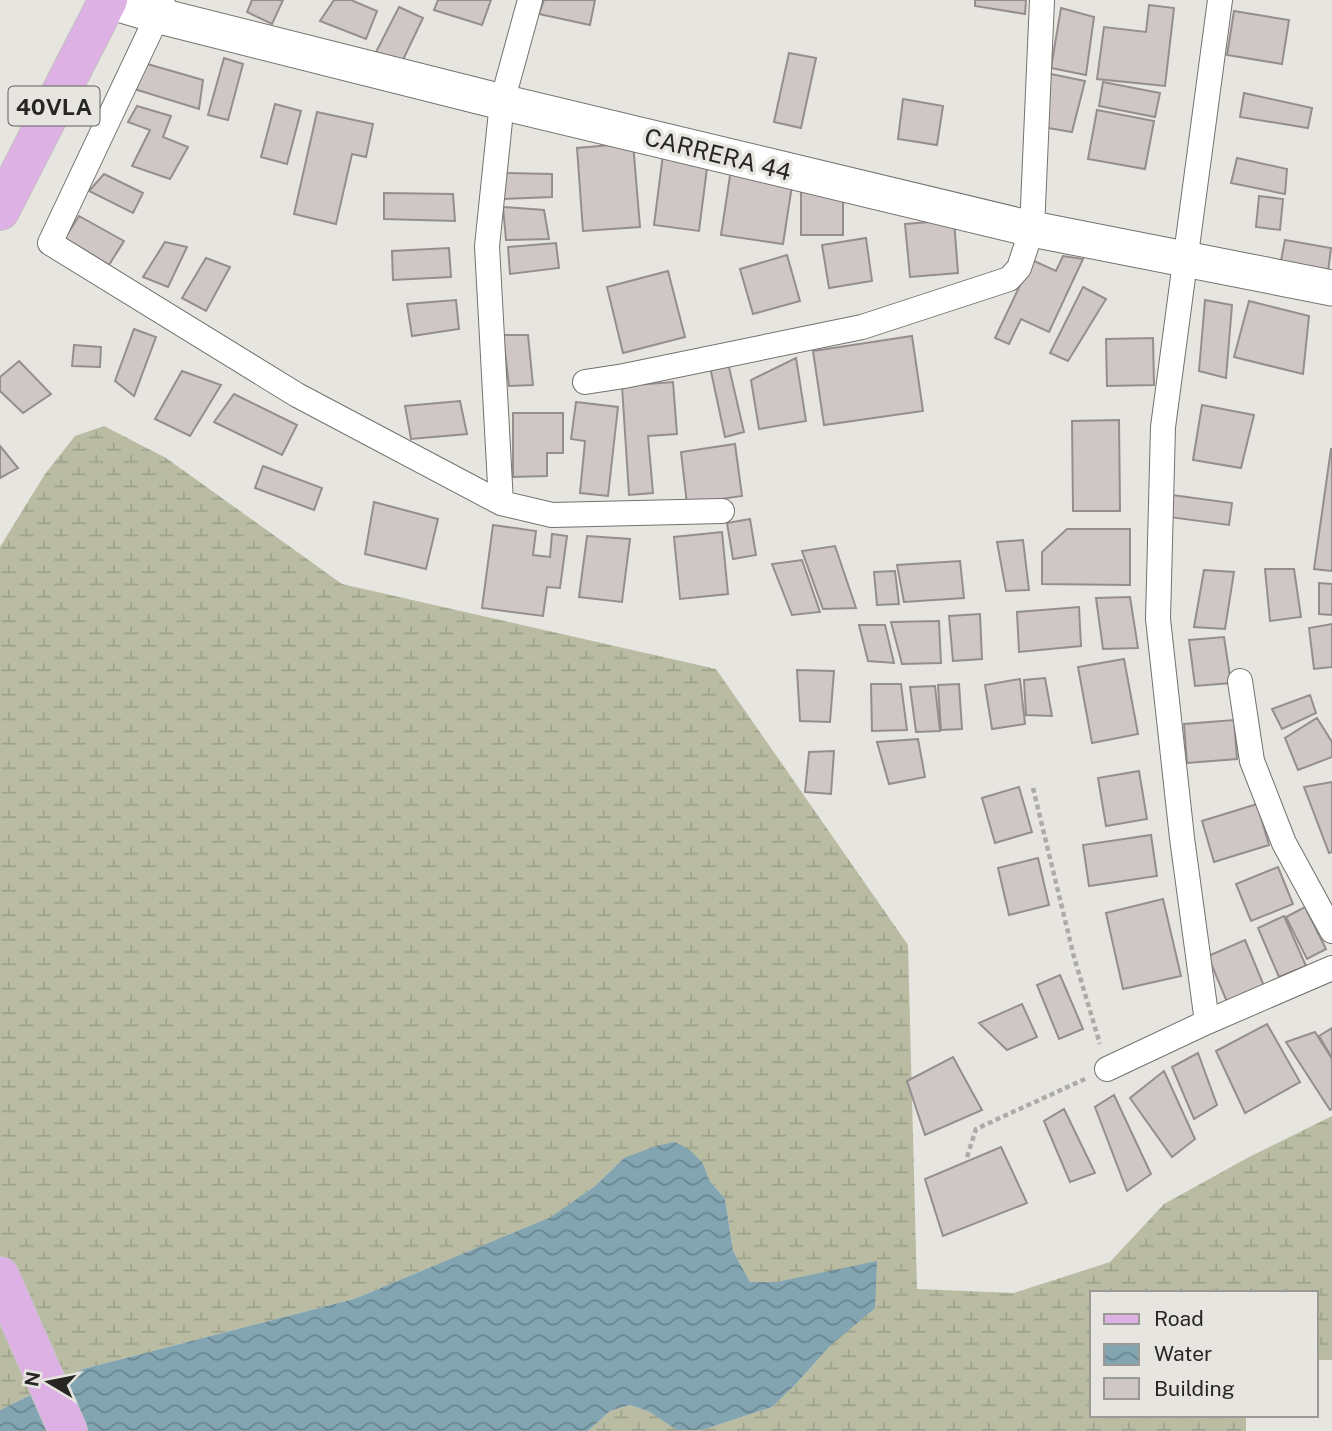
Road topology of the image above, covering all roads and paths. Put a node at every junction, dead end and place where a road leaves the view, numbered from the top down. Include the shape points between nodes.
1 (108, 0) edge
2 (530, 0) edge
3 (1042, 0) edge
4 (1220, 0) edge
5 (160, 8) edge
6 (502, 102) junction
7 (0, 211) edge
8 (1032, 229) junction
9 (1186, 260) junction
10 (1332, 288) edge
11 (584, 382) dead end
12 (501, 503) junction
13 (722, 511) dead end
14 (1240, 681) dead end
15 (1033, 788) dead end
16 (1332, 931) edge
17 (1332, 968) edge
18 (1207, 1022) junction
19 (1107, 1069) junction
20 (967, 1157) dead end
21 (0, 1276) edge
22 (68, 1431) edge

1 - 5 main road, CARRERA 44
1 - 7 main road, 40VLA
2 - 6 street
3 - 8 street
4 - 9 street
5 - 6 main road, CARRERA 44
5 - 12 street via 50,243 297,395
6 - 8 main road, CARRERA 44
6 - 12 street via 487,246
8 - 9 main road, CARRERA 44
8 - 11 street via 1018,268 1009,279 862,327
9 - 10 main road, CARRERA 44
9 - 18 street via 1163,427 1157,619
12 - 13 street via 552,515
14 - 16 street via 1252,761 1284,843
15 - 19 path
17 - 18 street
18 - 19 street
19 - 20 path via 976,1129
21 - 22 main road

